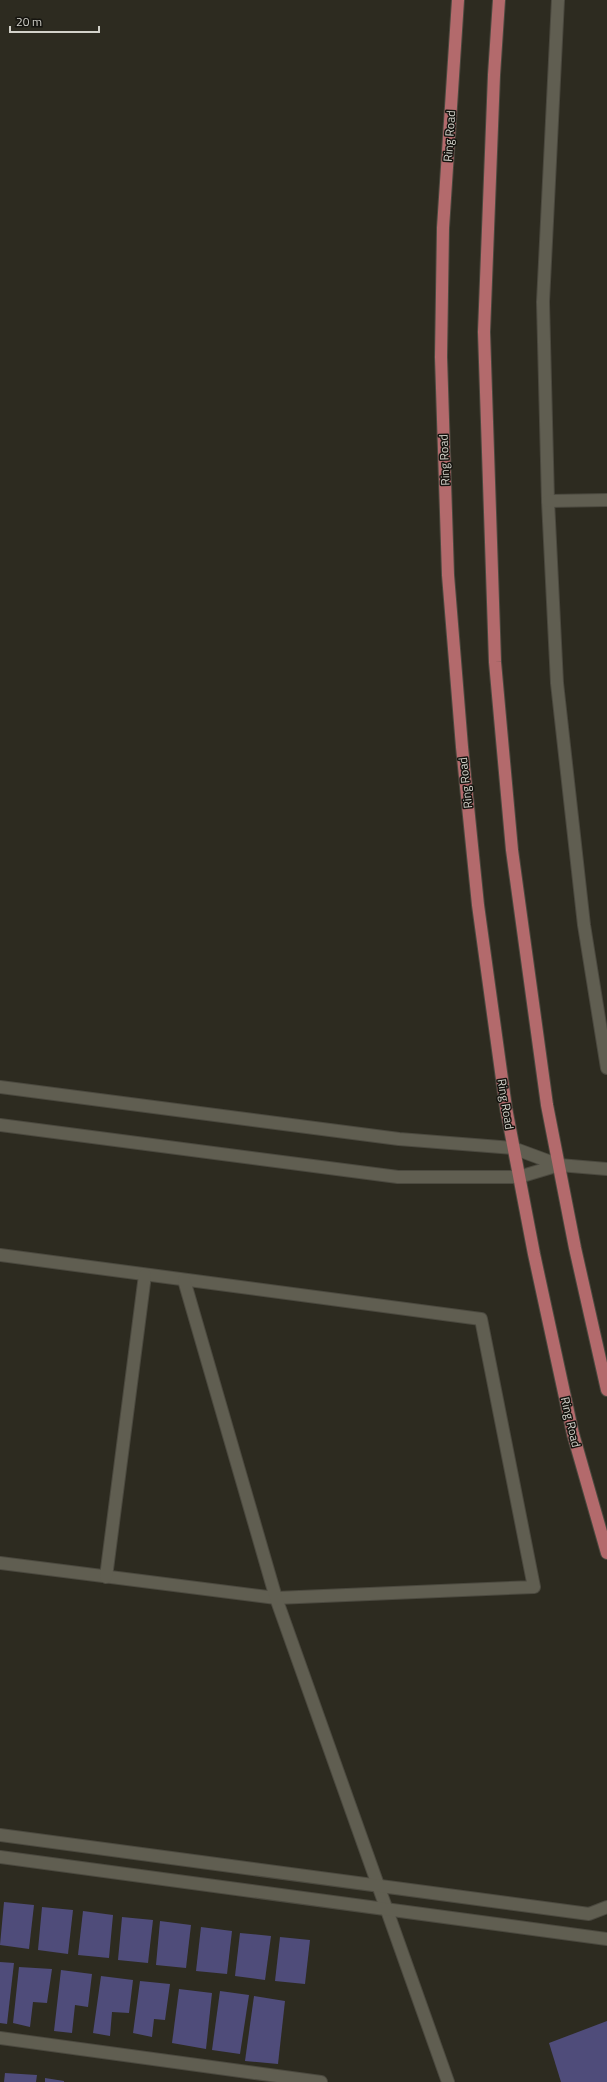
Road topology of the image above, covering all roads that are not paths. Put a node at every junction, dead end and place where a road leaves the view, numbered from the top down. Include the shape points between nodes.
1 (458, 0) edge
2 (499, 0) edge
3 (558, 0) edge
4 (607, 500) edge
5 (548, 501) junction
6 (607, 1068) edge
7 (0, 1087) edge
8 (0, 1125) edge
9 (513, 1148) junction
10 (559, 1166) junction
11 (607, 1169) edge
12 (519, 1177) junction
13 (0, 1255) edge
14 (145, 1275) junction
15 (184, 1280) junction
16 (607, 1390) edge
17 (607, 1553) edge
18 (0, 1563) edge
19 (106, 1577) junction
20 (276, 1598) junction
21 (0, 1835) edge
22 (0, 1857) edge
23 (378, 1886) junction
24 (607, 1907) edge
25 (387, 1909) junction
26 (607, 1939) edge
27 (0, 2038) edge
28 (321, 2082) edge
29 (448, 2082) edge

1 - 9 highway, Ring Road via 443,228 441,357 448,575 478,905
2 - 10 highway via 484,332 495,662 512,850 547,1105
3 - 5 street via 544,302
4 - 5 street
5 - 6 street via 557,683 584,925
7 - 9 street via 400,1139
8 - 12 street via 398,1177
9 - 10 street
9 - 12 highway, Ring Road
10 - 11 street
10 - 12 street
10 - 16 highway
12 - 17 highway, Ring Road via 573,1434
13 - 14 street
14 - 15 street
14 - 19 street
15 - 20 street
15 - 20 street via 481,1319 534,1587
18 - 19 street
19 - 20 street
20 - 23 street
21 - 23 street
22 - 25 street
23 - 24 street via 589,1914
23 - 25 street
25 - 26 street
25 - 29 street
27 - 28 street

